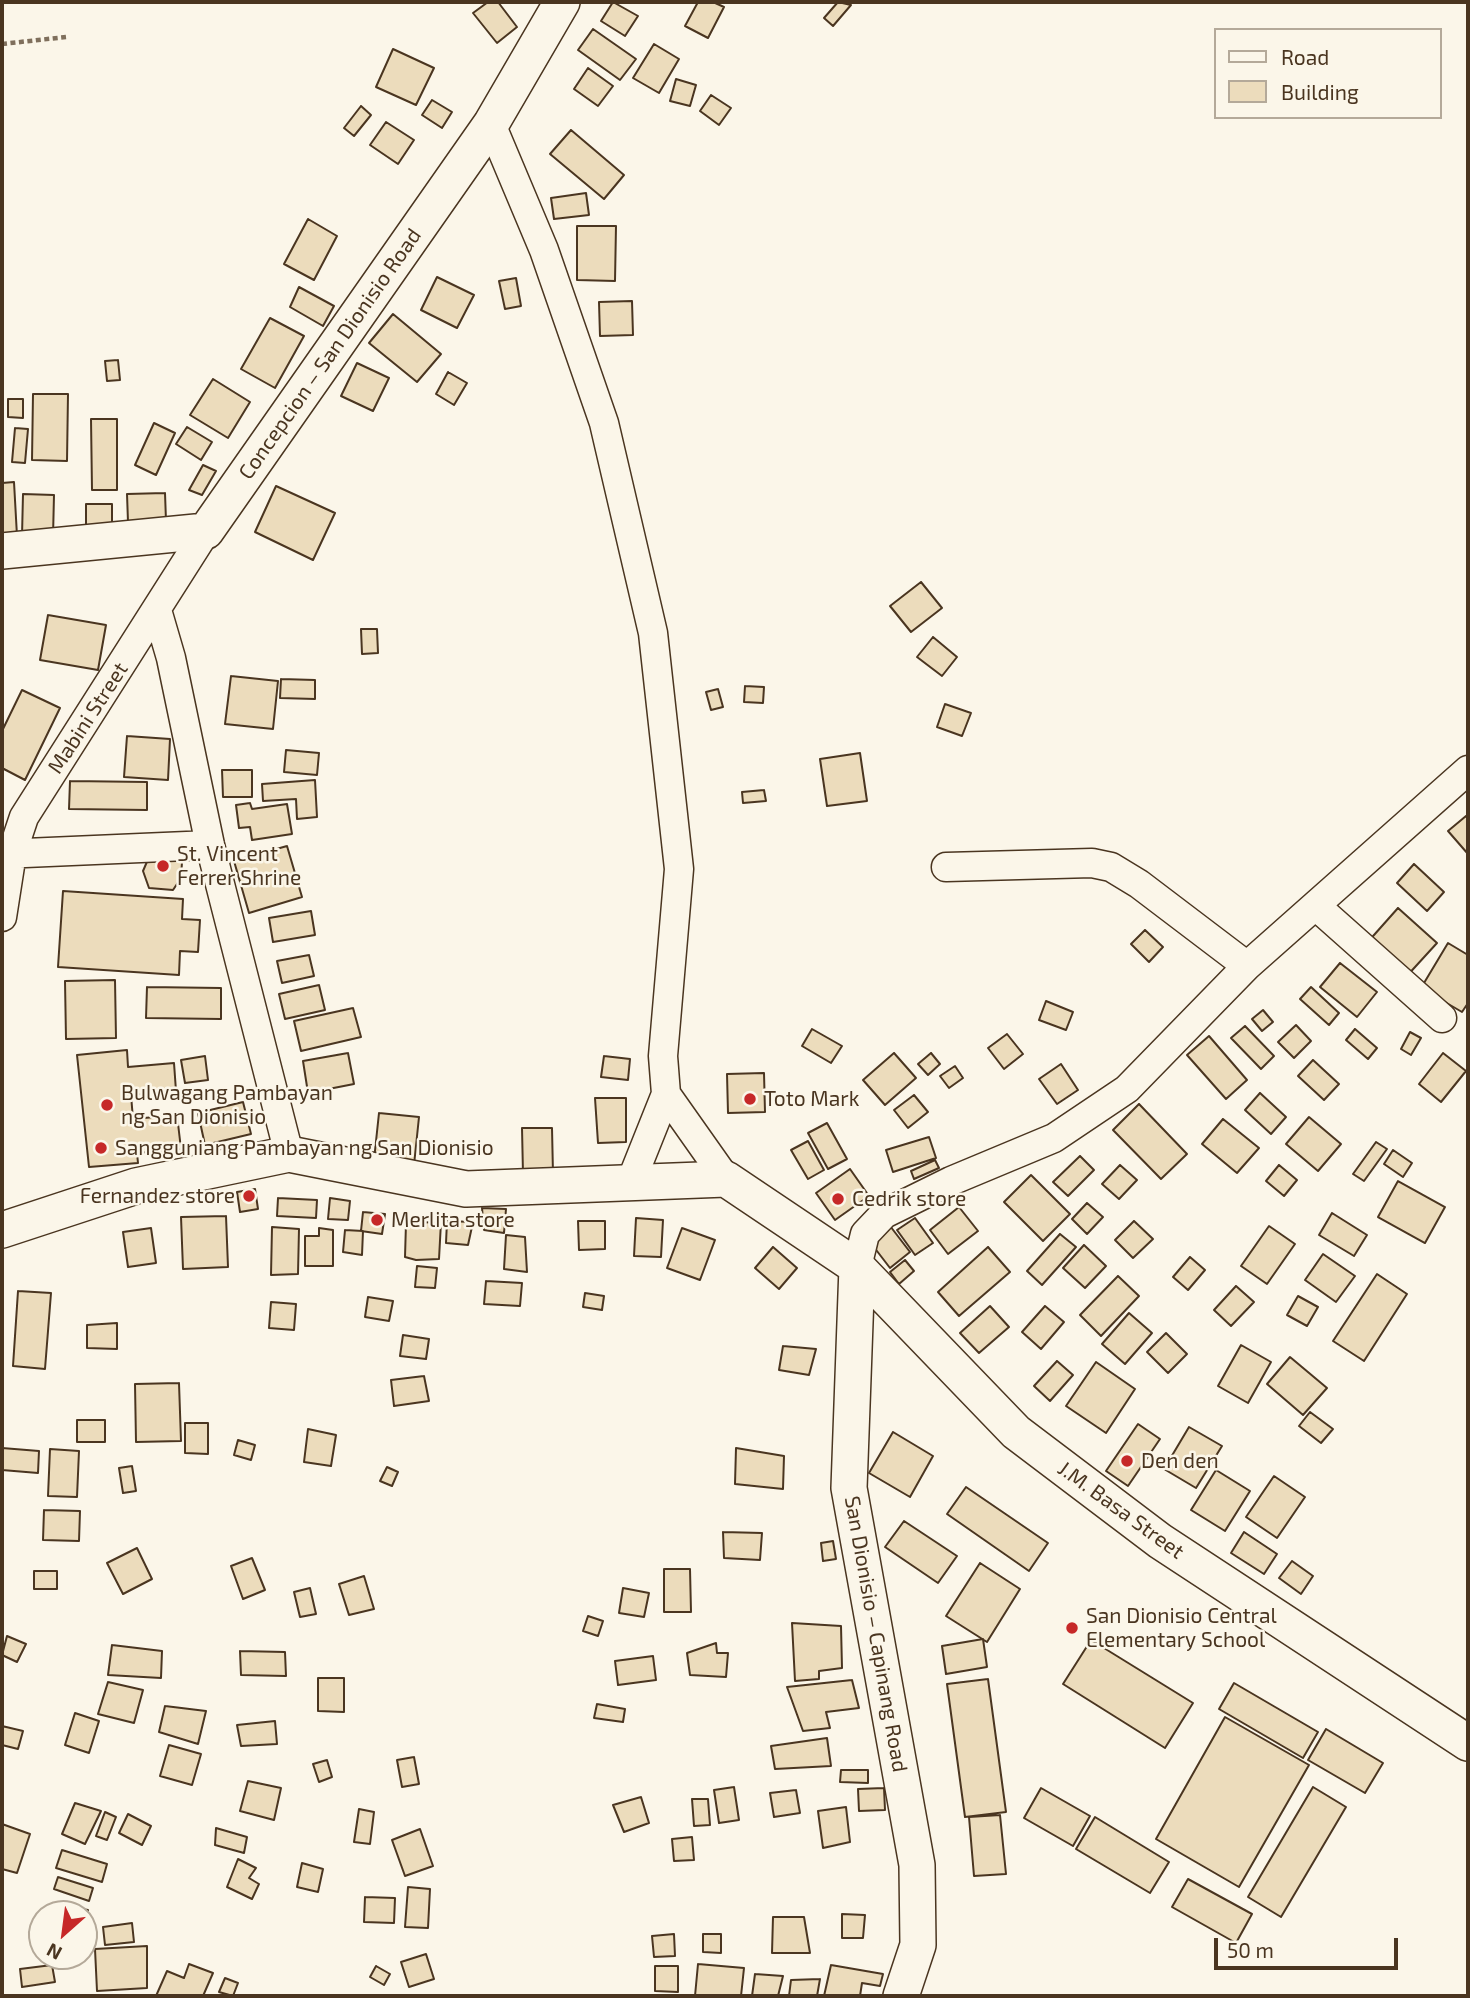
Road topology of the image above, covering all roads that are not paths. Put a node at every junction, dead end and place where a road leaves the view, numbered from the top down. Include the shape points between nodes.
1 (562, 2) edge
2 (491, 124) junction
3 (206, 531) junction
4 (2, 551) edge
5 (157, 610) junction
6 (1463, 783) edge
7 (211, 845) junction
8 (7, 854) edge
9 (946, 867) dead end
10 (1316, 906) junction
11 (2, 917) edge
12 (1247, 966) junction
13 (1442, 1018) dead end
14 (666, 1094) junction
15 (289, 1154) junction
16 (726, 1179) junction
17 (630, 1184) junction
18 (2, 1230) edge
19 (857, 1267) junction
20 (1468, 1743) edge
21 (901, 1996) edge

1 - 2 main road, Concepcion – San Dionisio Road
2 - 3 main road, Concepcion – San Dionisio Road
2 - 14 street via 544,250 604,423 653,633 679,869 663,1056
3 - 4 main road
3 - 5 street, Mabini Street
5 - 7 street
5 - 8 street, Mabini Street via 24,817
6 - 10 street
7 - 8 street
7 - 15 street
8 - 11 street, Mabini Street
9 - 12 street via 1092,863 1111,867
10 - 12 street
10 - 13 street
12 - 19 street via 1127,1089 1054,1138 884,1214 865,1234
14 - 16 street
14 - 17 street
15 - 17 main road via 466,1189
15 - 18 main road via 136,1186
16 - 17 main road
16 - 19 main road
19 - 20 main road, J.M. Basa Street via 1016,1432 1160,1541
19 - 21 main road, San Dionisio – Capinang Road via 849,1488 917,1865 918,1945

